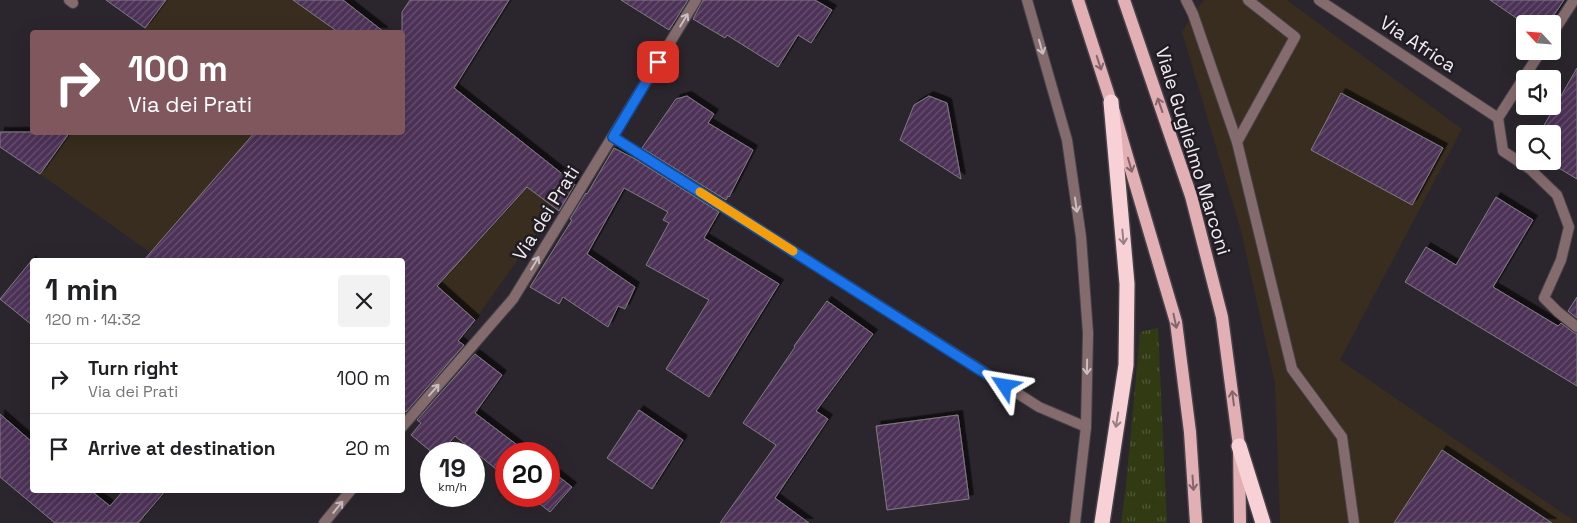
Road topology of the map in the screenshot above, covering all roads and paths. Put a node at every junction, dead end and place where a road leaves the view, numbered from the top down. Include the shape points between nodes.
1 (696, 0) edge
2 (1027, 0) edge
3 (1078, 0) edge
4 (1124, 0) edge
5 (1186, 0) edge
6 (1248, 0) edge
7 (1319, 0) edge
8 (1574, 0) edge
9 (1561, 20) edge
10 (1535, 60) edge
11 (1111, 102) junction
12 (1498, 118) junction
13 (613, 137) junction
14 (1237, 142) junction
15 (1577, 327) edge
16 (405, 424) edge
17 (1086, 427) junction
18 (1239, 446) junction
19 (349, 493) edge
20 (324, 523) edge
21 (1075, 523) edge
22 (1102, 523) edge
23 (1196, 523) edge
24 (1240, 523) edge
25 (1263, 523) edge
26 (1354, 523) edge

13 -> 1 street, Via dei Prati
2 -> 17 street via 1067,140 1081,237 1088,334
3 -> 11 main road
18 -> 4 main road, Viale Guglielmo Marconi via 1222,317 1191,196
5 - 14 street
6 - 14 street via 1294,37
7 - 12 street, Via Africa
8 - 9 street
10 - 12 street
11 -> 22 highway via 1127,284 1126,365
11 -> 23 main road via 1176,322 1190,432
12 - 15 street via 1503,151 1530,169 1557,195 1569,227 1561,260 1544,298
16 -> 13 street, Via dei Prati via 513,298
13 - 17 street via 1039,407
14 - 26 street via 1292,369 1342,437
17 - 21 street
18 - 24 main road, Viale Guglielmo Marconi
18 - 25 highway
20 -> 19 street

